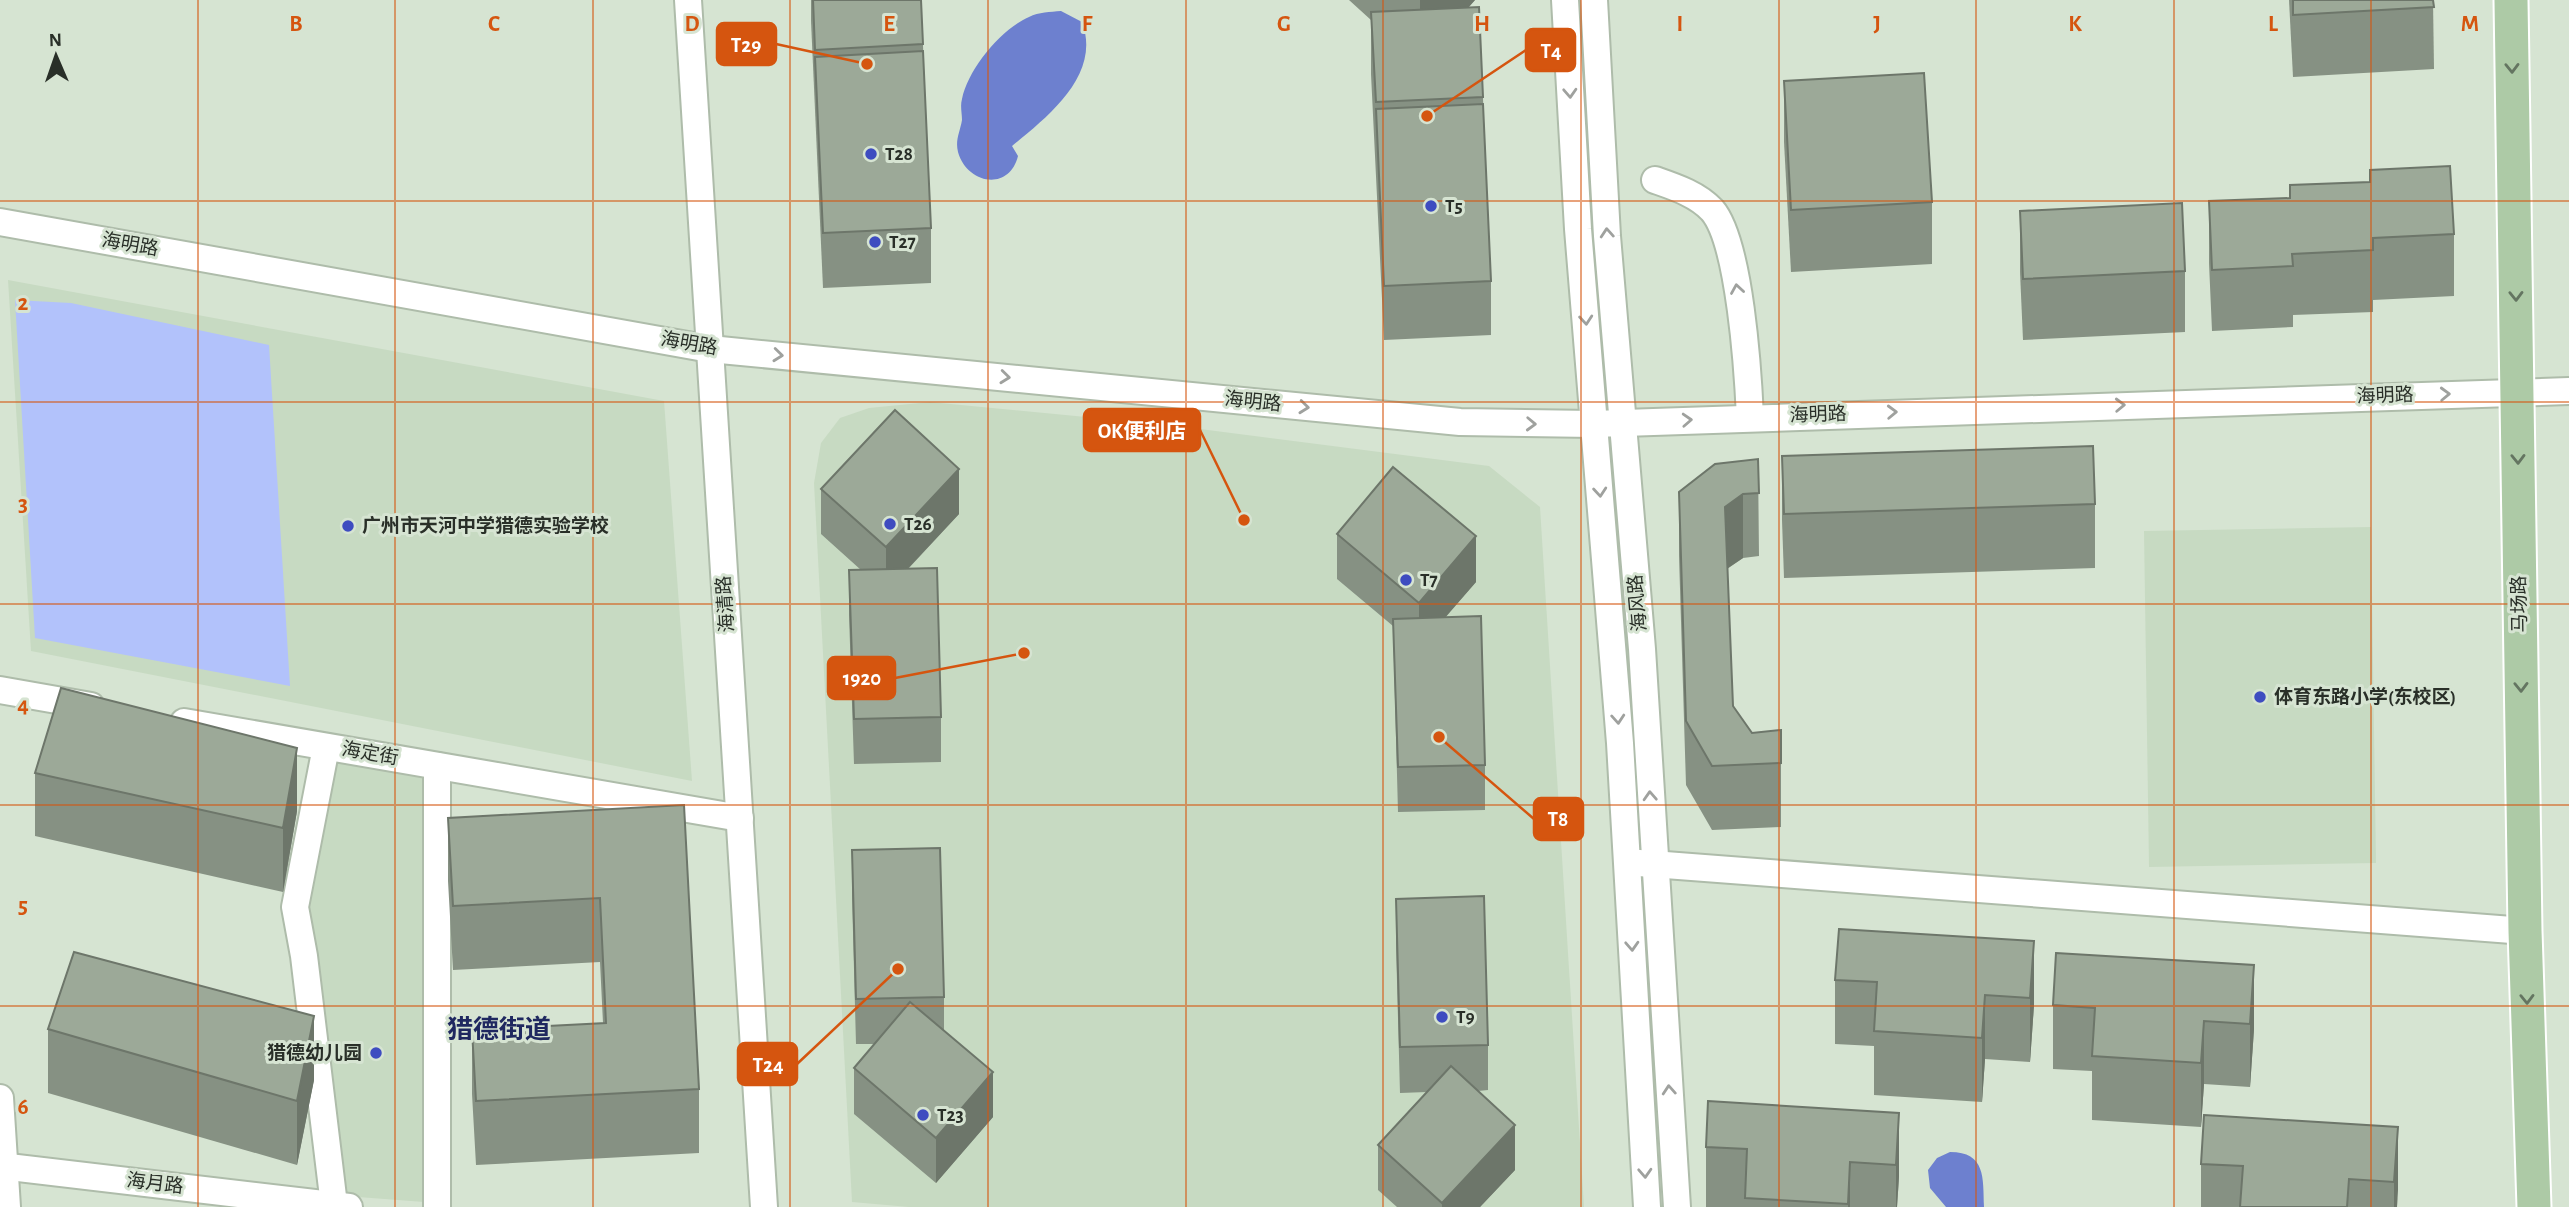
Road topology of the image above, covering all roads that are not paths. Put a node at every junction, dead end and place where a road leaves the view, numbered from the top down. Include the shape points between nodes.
1 (688, 0) edge
2 (1565, 0) edge
3 (1594, 0) edge
4 (2511, 0) edge
5 (1655, 180) dead end
6 (0, 222) edge
7 (710, 349) junction
8 (2517, 391) junction
9 (2569, 391) edge
10 (1751, 417) junction
11 (1623, 423) junction
12 (1594, 424) junction
13 (0, 690) edge
14 (109, 709) edge
15 (163, 718) edge
16 (326, 747) junction
17 (437, 766) junction
18 (740, 818) junction
19 (1627, 862) junction
20 (1655, 864) junction
21 (2525, 931) junction
22 (0, 1098) edge
23 (2, 1166) edge
24 (343, 1206) edge
25 (7, 1207) edge
26 (437, 1207) edge
27 (764, 1207) edge
28 (1647, 1207) edge
29 (1677, 1207) edge
30 (2534, 1207) edge

1 - 7 street, 海清路
2 -> 12 street, 海风路
11 -> 3 street, 海风路
4 -> 8 main road, 马场路
10 -> 5 street via 1736,280 1720,222 1697,198
6 - 7 street, 海明路
7 -> 12 street, 海明路 via 1460,422
7 - 18 street, 海清路
8 - 9 street, 海明路
10 -> 8 street, 海明路
8 -> 21 main road, 马场路
11 -> 10 street, 海明路
11 - 12 street, 海明路
20 -> 11 street, 海风路
12 -> 19 street, 海风路
13 - 14 street
15 - 16 street, 海定街
16 - 17 street, 海定街
16 - 24 street via 295,907
17 - 18 street, 海定街
17 - 26 street
18 - 27 street, 海清路
19 - 20 street
19 -> 28 street, 海风路
20 - 21 street
29 -> 20 street, 海风路
21 -> 30 main road, 马场路
22 - 23 street
23 - 24 street, 海月路
23 - 25 street

